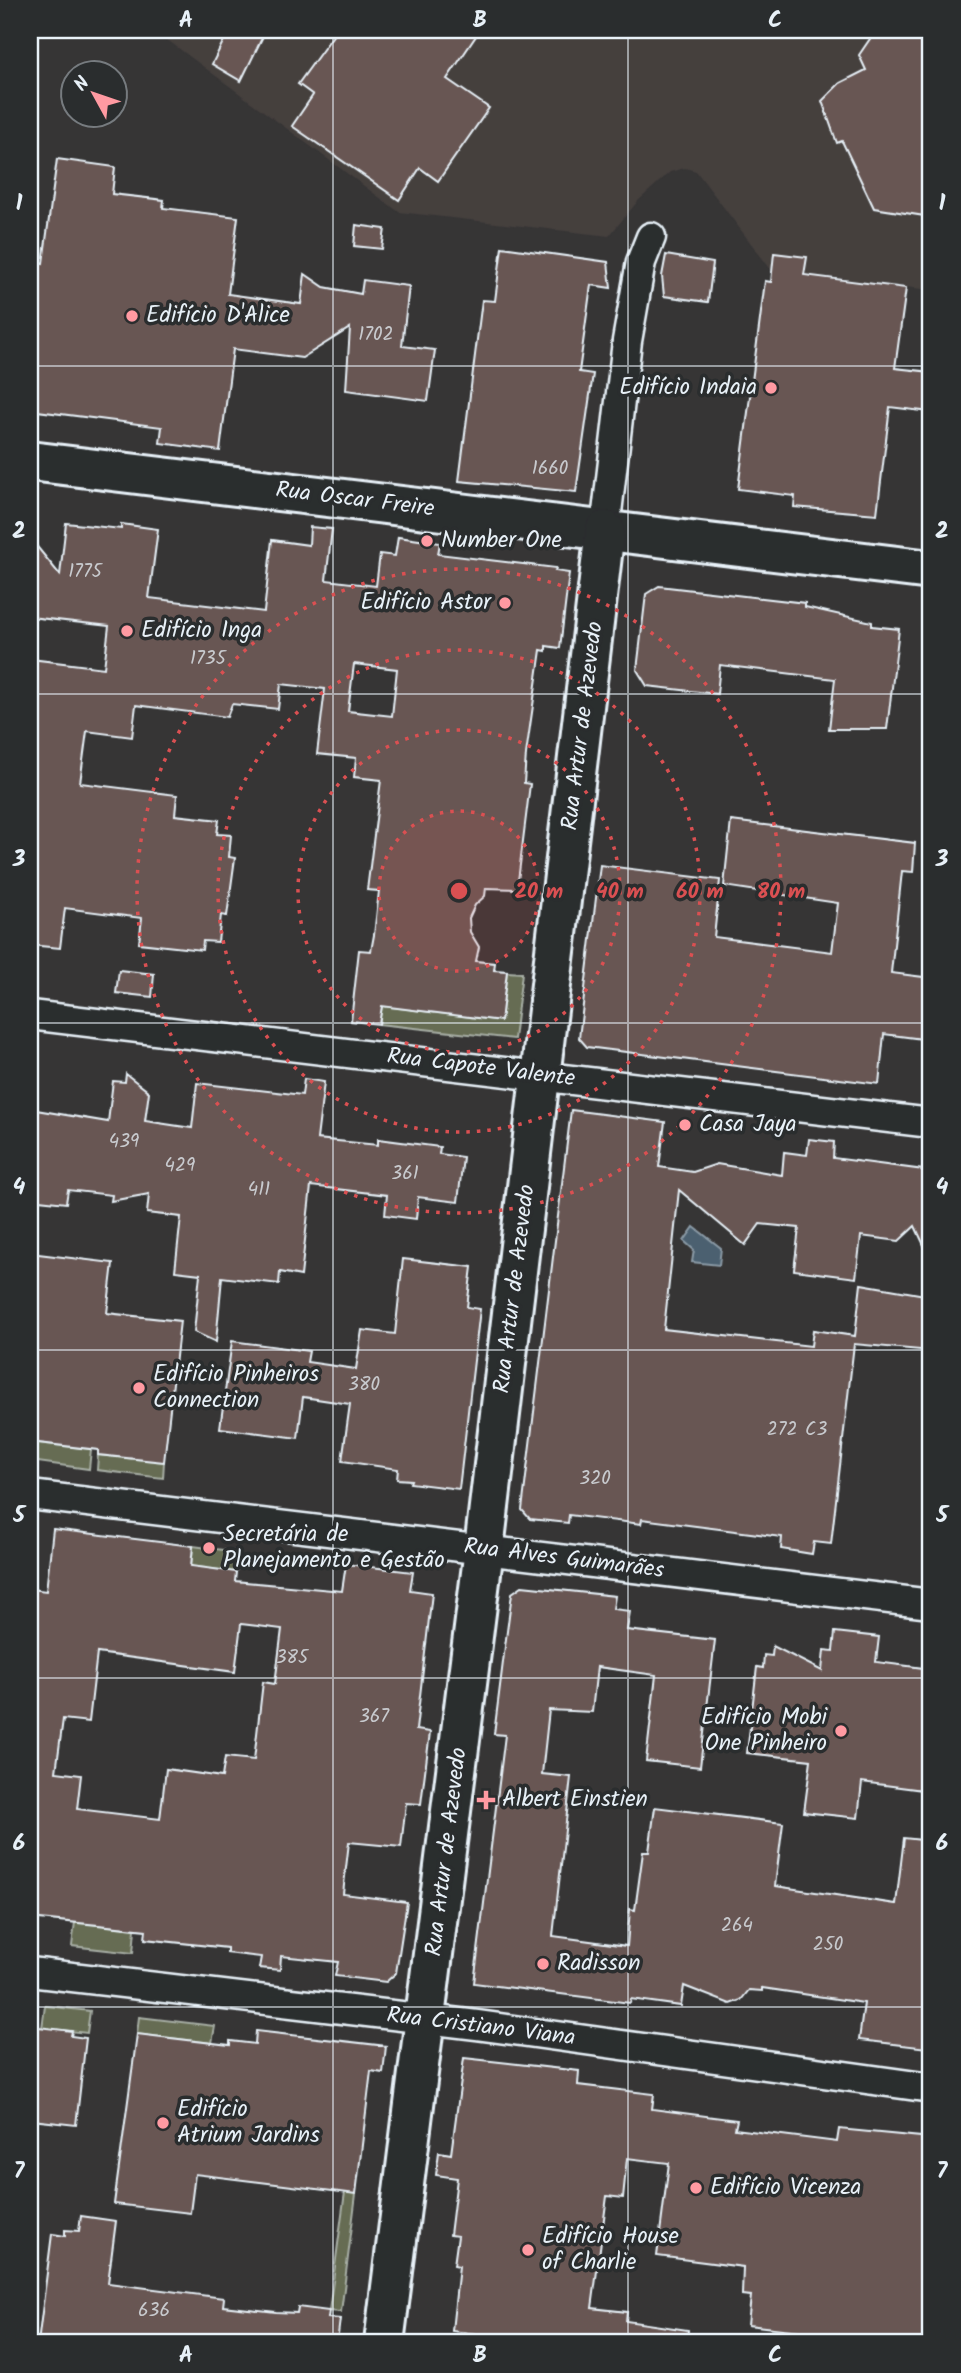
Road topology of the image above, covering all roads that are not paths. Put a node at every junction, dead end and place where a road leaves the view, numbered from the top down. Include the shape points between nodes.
1 (651, 237) dead end
2 (30, 461) edge
3 (606, 530) junction
4 (931, 570) edge
5 (30, 1015) edge
6 (541, 1075) junction
7 (931, 1123) edge
8 (30, 1495) edge
9 (484, 1549) junction
10 (931, 1604) edge
11 (30, 1972) edge
12 (425, 2019) junction
13 (931, 2088) edge
14 (384, 2343) edge

1 - 3 street, Rua Artur de Azevedo via 641,262 627,341
2 - 3 street, Rua Oscar Freire
3 - 4 street, Rua Oscar Freire
3 - 6 street, Rua Artur de Azevedo
5 - 6 street, Rua Capote Valente
6 - 7 street, Rua Capote Valente
6 - 9 street, Rua Artur de Azevedo
8 - 9 street, Rua Alves Guimarães
9 - 10 street, Rua Alves Guimarães
9 - 12 street, Rua Artur de Azevedo
11 - 12 street, Rua Cristiano Viana
12 - 13 street, Rua Cristiano Viana
12 - 14 street, Rua Artur de Azevedo

